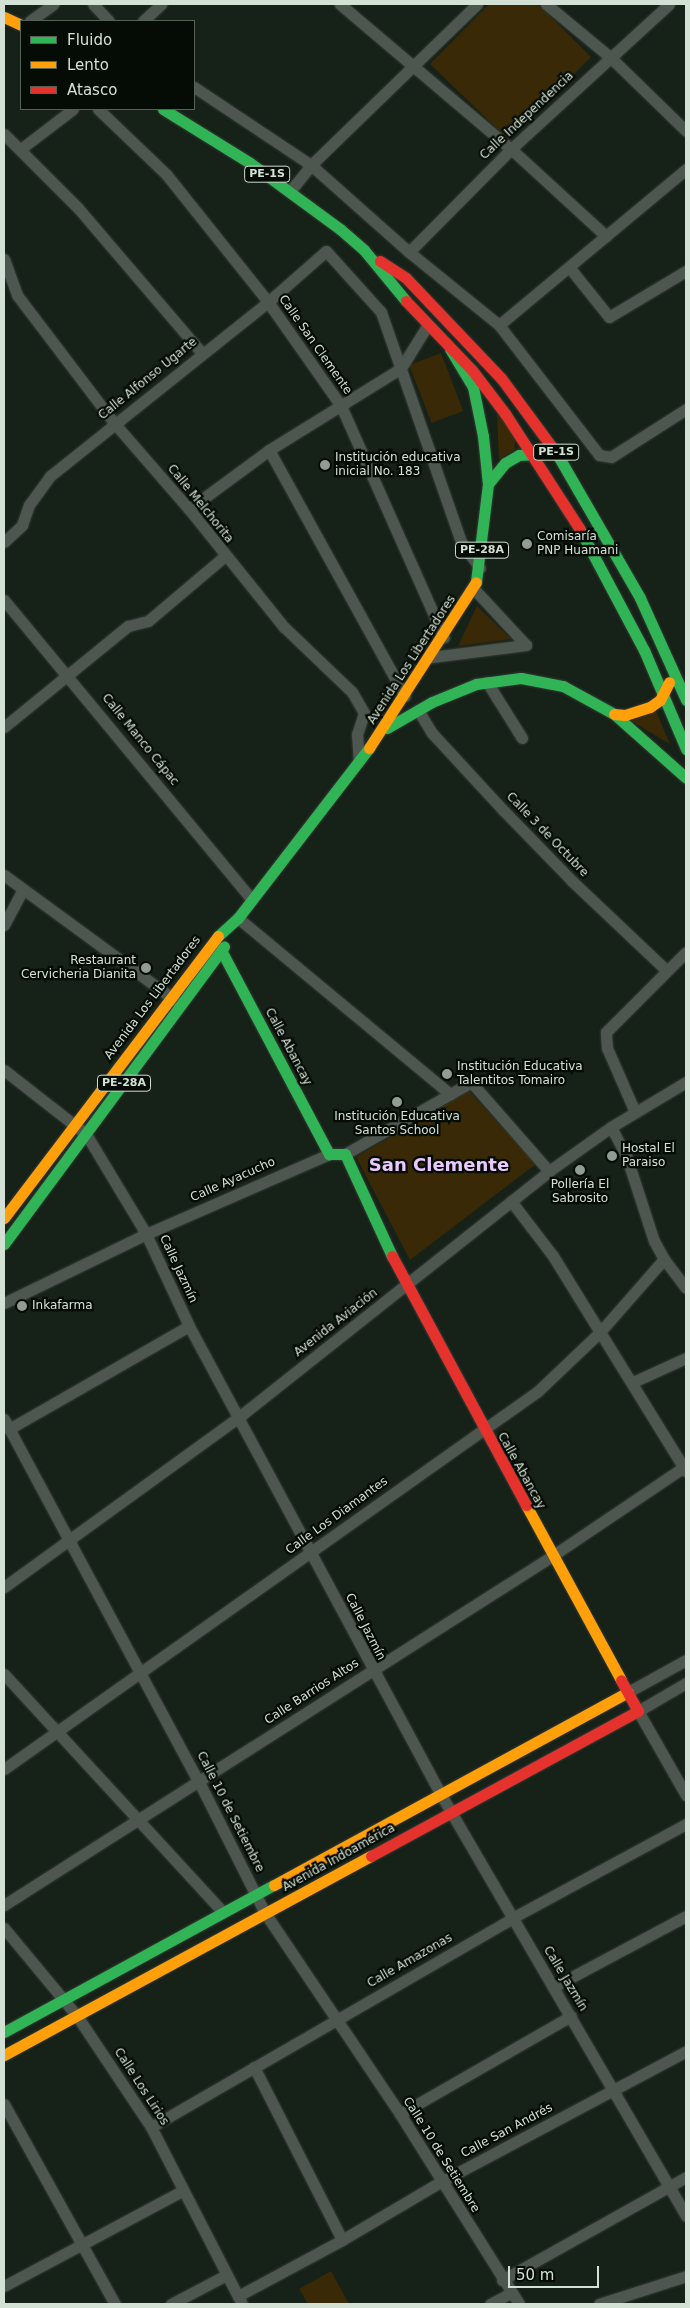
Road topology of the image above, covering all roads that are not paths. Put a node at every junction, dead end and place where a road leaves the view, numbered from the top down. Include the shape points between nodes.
1 (53, 4) edge
2 (93, 4) edge
3 (161, 4) edge
4 (340, 4) edge
5 (477, 4) edge
6 (546, 4) edge
7 (669, 4) edge
8 (4, 17) edge
9 (31, 20) edge
10 (108, 20) edge
11 (144, 20) edge
12 (20, 25) edge
13 (610, 57) junction
14 (412, 66) junction
15 (195, 88) edge
16 (72, 110) edge
17 (99, 110) edge
18 (165, 110) edge
19 (686, 131) edge
20 (4, 134) edge
21 (22, 148) junction
22 (511, 149) junction
23 (311, 165) junction
24 (686, 169) edge
25 (291, 190) junction
26 (606, 236) junction
27 (364, 250) junction
28 (409, 252) junction
29 (4, 259) edge
30 (569, 267) junction
31 (686, 271) edge
32 (268, 302) junction
33 (499, 325) junction
34 (427, 326) junction
35 (450, 349) junction
36 (202, 353) junction
37 (401, 368) junction
38 (341, 406) junction
39 (686, 409) edge
40 (115, 424) junction
41 (269, 450) junction
42 (530, 453) junction
43 (558, 455) junction
44 (488, 484) junction
45 (189, 509) junction
46 (4, 542) edge
47 (225, 556) junction
48 (480, 568) junction
49 (474, 590) junction
50 (4, 600) edge
51 (445, 638) junction
52 (432, 657) junction
53 (674, 670) junction
54 (67, 674) junction
55 (487, 682) junction
56 (412, 685) junction
57 (664, 693) junction
58 (405, 696) junction
59 (686, 700) edge
60 (418, 710) junction
61 (614, 714) junction
62 (4, 727) edge
63 (383, 730) junction
64 (522, 738) dead end
65 (686, 749) edge
66 (359, 760) junction
67 (686, 778) edge
68 (4, 876) edge
69 (24, 890) junction
70 (252, 900) junction
71 (238, 918) junction
72 (4, 925) edge
73 (222, 952) junction
74 (686, 952) edge
75 (666, 970) junction
76 (170, 997) junction
77 (182, 1006) junction
78 (4, 1070) edge
79 (686, 1082) edge
80 (450, 1094) junction
81 (635, 1112) junction
82 (75, 1124) junction
83 (611, 1127) junction
84 (86, 1134) junction
85 (329, 1154) junction
86 (345, 1154) junction
87 (549, 1171) junction
88 (511, 1201) junction
89 (4, 1218) edge
90 (146, 1234) junction
91 (4, 1244) edge
92 (664, 1259) junction
93 (406, 1286) junction
94 (686, 1288) edge
95 (4, 1303) edge
96 (189, 1326) junction
97 (600, 1332) junction
98 (686, 1358) edge
99 (633, 1382) junction
100 (239, 1417) junction
101 (6, 1424) edge
102 (482, 1429) junction
103 (684, 1463) edge
104 (69, 1538) junction
105 (311, 1552) junction
106 (552, 1556) junction
107 (4, 1587) edge
108 (686, 1660) edge
109 (372, 1670) junction
110 (140, 1672) junction
111 (4, 1674) edge
112 (686, 1683) edge
113 (628, 1692) junction
114 (638, 1711) junction
115 (56, 1732) junction
116 (4, 1769) edge
117 (199, 1782) junction
118 (440, 1793) junction
119 (686, 1795) edge
120 (451, 1812) junction
121 (141, 1820) junction
122 (686, 1824) edge
123 (256, 1894) junction
124 (4, 1905) edge
125 (223, 1912) junction
126 (265, 1913) junction
127 (686, 1916) edge
128 (514, 1917) junction
129 (4, 1928) edge
130 (553, 1988) junction
131 (63, 1999) junction
132 (77, 2016) junction
133 (571, 2016) junction
134 (337, 2019) junction
135 (4, 2032) edge
136 (686, 2051) edge
137 (4, 2055) edge
138 (254, 2067) junction
139 (615, 2090) junction
140 (4, 2104) edge
141 (400, 2114) junction
142 (152, 2127) junction
143 (686, 2177) edge
144 (442, 2181) junction
145 (670, 2186) junction
146 (182, 2190) junction
147 (686, 2216) edge
148 (342, 2240) junction
149 (82, 2244) junction
150 (226, 2275) junction
151 (686, 2276) edge
152 (502, 2280) junction
153 (4, 2286) edge
154 (511, 2293) junction
155 (240, 2300) edge
156 (115, 2304) edge
157 (171, 2304) edge
158 (490, 2304) edge
159 (518, 2304) edge
160 (599, 2304) edge

1 - 9 street
2 - 10 street
3 - 11 street
4 - 14 street
5 - 14 street
6 - 13 street
7 - 13 street, Calle Independencia
8 - 12 main road
13 - 19 street
13 - 22 street, Calle Independencia
14 - 22 street
14 - 23 street
15 - 23 street
16 - 21 street
17 - 32 street, Calle San Clemente via 166,174
18 - 25 main road, PE-1S
20 - 21 street
21 - 36 street
22 - 26 street
22 - 28 street, Calle Independencia
23 - 25 street
23 - 28 street
24 - 26 street
25 - 27 main road, PE-1S
26 - 30 street
27 - 34 main road, PE-1S
27 - 43 main road, PE-1S via 406,278 441,313 501,378
28 - 33 street
29 - 40 street, Calle Melchorita via 17,295
30 - 31 street via 609,317
30 - 33 street
32 - 36 street, Calle Alfonso Ugarte
32 - 37 street, Calle Alfonso Ugarte via 326,251 380,312
32 - 38 street, Calle San Clemente
33 - 39 street via 599,455 611,457
34 - 35 main road, PE-1S
34 - 37 street
35 - 42 main road, PE-1S via 472,370
35 - 44 main road, Avenida Los Libertadores / PE-28A via 470,380 479,406
36 - 40 street, Calle Alfonso Ugarte
37 - 38 street
37 - 48 street via 461,542
38 - 41 street
38 - 51 street, Calle San Clemente
40 - 45 street, Calle Melchorita
40 - 46 street, Calle Alfonso Ugarte via 50,476 29,505 22,525
41 - 45 street
41 - 58 street
42 - 43 main road
42 - 44 main road via 505,463
42 - 57 main road, PE-1S via 586,538
43 - 53 main road, PE-1S via 604,528
44 - 48 main road, Avenida Los Libertadores / PE-28A
45 - 47 street, Calle Melchorita
47 - 54 street via 148,621 128,626
47 - 66 street, Calle Melchorita via 284,628 352,692 364,712 358,734
48 - 49 main road, Avenida Los Libertadores / PE-28A
49 - 51 main road, Avenida Los Libertadores / PE-28A
49 - 52 street via 526,645
50 - 54 street, Calle Manco Cápac
51 - 52 main road, Avenida Los Libertadores / PE-28A
52 - 56 main road, Avenida Los Libertadores / PE-28A
53 - 57 main road
53 - 59 main road, PE-1S
54 - 62 street
54 - 70 street, Calle Manco Cápac
55 - 60 main road, PE-28A
55 - 61 main road, PE-28A via 521,678 562,686
55 - 64 street
56 - 58 main road, Avenida Los Libertadores / PE-28A
56 - 60 main road
57 - 61 main road via 660,700 639,712
57 - 65 main road, PE-1S
58 - 63 main road, Avenida Los Libertadores / PE-28A
60 - 63 main road, PE-28A
60 - 75 street, Calle 3 de Octubre via 431,732 504,811 572,882
61 - 67 main road, PE-28A via 679,768
63 - 66 main road, Avenida Los Libertadores / PE-28A
66 - 70 main road, Avenida Los Libertadores / PE-28A
68 - 69 street
69 - 72 street
69 - 76 street
70 - 71 main road, Avenida Los Libertadores / PE-28A
71 - 73 main road, Avenida Los Libertadores / PE-28A
71 - 76 main road, Avenida Los Libertadores / PE-28A via 212,942
71 - 80 street
73 - 77 main road, Avenida Los Libertadores / PE-28A
73 - 85 main road, Calle Abancay
74 - 75 street
75 - 81 street via 606,1032 607,1048
76 - 77 street
76 - 82 main road, Avenida Los Libertadores / PE-28A
77 - 84 main road, Avenida Los Libertadores / PE-28A
78 - 82 street, Calle Jazmín
79 - 81 street, Avenida Aviación
80 - 86 street, Calle Ayacucho
80 - 87 street, Calle Ayacucho via 471,1082
81 - 83 street, Avenida Aviación
82 - 84 street, Calle Jazmín
82 - 89 main road, Avenida Los Libertadores / PE-28A
83 - 87 street, Avenida Aviación
83 - 92 street via 626,1155 647,1222
84 - 90 street, Calle Jazmín
84 - 91 main road, Avenida Los Libertadores / PE-28A
85 - 86 main road, Calle Ayacucho
85 - 90 street, Calle Ayacucho
86 - 93 main road, Calle Abancay
87 - 88 street, Avenida Aviación
88 - 93 street, Avenida Aviación
88 - 97 street via 553,1256
90 - 95 street, Calle Ayacucho
90 - 96 street, Calle Jazmín
92 - 94 street
92 - 97 street, Calle Los Diamantes
93 - 100 street, Avenida Aviación
93 - 102 main road, Calle Abancay
96 - 100 street, Calle Jazmín
96 - 101 street
97 - 99 street
97 - 102 street, Calle Los Diamantes via 538,1391
98 - 99 street
99 - 103 street
100 - 104 street, Avenida Aviación
100 - 105 street, Calle Jazmín
101 - 104 street, Calle 10 de Setiembre
102 - 105 street, Calle Los Diamantes
102 - 106 main road, Calle Abancay
103 - 106 street, Calle Barrios Altos
104 - 107 street, Avenida Aviación
104 - 110 street, Calle 10 de Setiembre
105 - 109 street, Calle Jazmín
105 - 110 street, Calle Los Diamantes
106 - 109 street, Calle Barrios Altos
106 - 113 main road, Calle Abancay
108 - 113 street, Avenida Indoamérica
109 - 117 street, Calle Barrios Altos
109 - 118 street, Calle Jazmín
110 - 115 street, Calle Los Diamantes
110 - 117 street, Calle 10 de Setiembre
111 - 115 street
112 - 114 street, Avenida Indoamérica
113 - 114 main road, Calle Abancay
113 - 118 main road, Avenida Indoamérica
114 - 119 street, Calle Abancay
114 - 120 main road, Avenida Indoamérica
115 - 116 street, Calle Los Diamantes
115 - 121 street
117 - 121 street, Calle Barrios Altos
117 - 123 street, Calle 10 de Setiembre
118 - 120 street, Calle Jazmín
118 - 123 main road, Avenida Indoamérica
120 - 126 main road, Avenida Indoamérica
120 - 128 street, Calle Jazmín
121 - 124 street, Calle Barrios Altos
121 - 125 street
122 - 128 street, Calle Amazonas
123 - 125 main road, Avenida Indoamérica
123 - 126 street, Calle 10 de Setiembre
125 - 131 main road, Avenida Indoamérica
126 - 132 main road, Avenida Indoamérica
126 - 134 street, Calle 10 de Setiembre
127 - 130 street
128 - 130 street, Calle Jazmín
128 - 134 street, Calle Amazonas
129 - 131 street, Calle Los Lirios
130 - 133 street, Calle Jazmín
131 - 132 street, Calle Los Lirios
131 - 135 main road, Avenida Indoamérica
132 - 137 main road, Avenida Indoamérica
132 - 142 street, Calle Los Lirios
133 - 139 street, Calle Jazmín
133 - 141 street
134 - 138 street, Calle Amazonas
134 - 141 street, Calle 10 de Setiembre
136 - 139 street, Calle San Andrés
138 - 142 street, Calle Amazonas
138 - 148 street
139 - 144 street, Calle San Andrés
139 - 145 street, Calle Jazmín
140 - 149 street
141 - 144 street, Calle 10 de Setiembre
142 - 146 street, Calle Los Lirios
143 - 145 street
144 - 148 street, Calle San Andrés
144 - 152 street, Calle 10 de Setiembre
145 - 147 street, Calle Jazmín
145 - 152 street
146 - 149 street
146 - 150 street, Calle Los Lirios
148 - 155 street, Calle San Andrés
149 - 153 street
149 - 156 street
150 - 155 street, Calle Los Lirios
150 - 157 street
151 - 160 street
152 - 154 street, Calle 10 de Setiembre
154 - 158 street
154 - 159 street, Calle 10 de Setiembre

